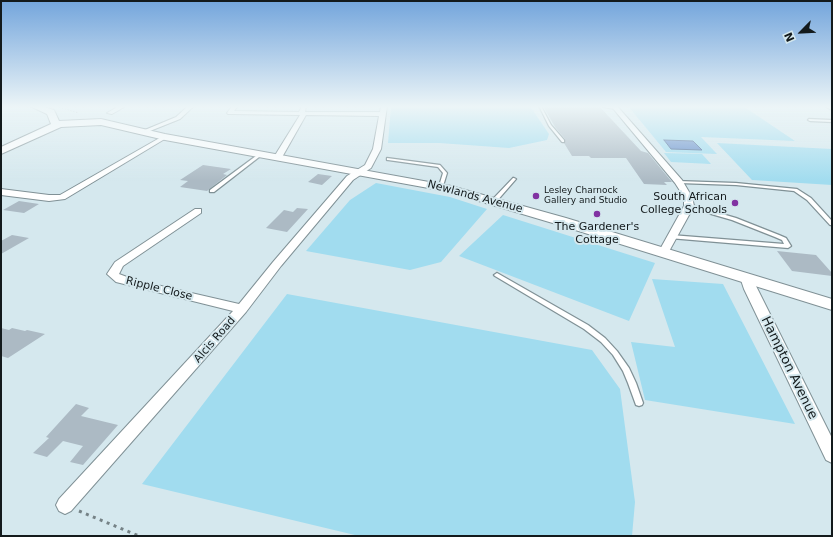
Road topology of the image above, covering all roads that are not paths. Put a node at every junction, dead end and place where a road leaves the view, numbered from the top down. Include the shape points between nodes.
1 (44, 131) edge
2 (67, 131) edge
3 (138, 131) edge
4 (295, 131) edge
5 (380, 131) edge
6 (556, 131) edge
7 (636, 131) edge
8 (143, 132) joint
9 (165, 137) junction
10 (563, 141) dead end
11 (3, 152) edge
12 (261, 154) junction
13 (278, 156) junction
14 (388, 159) dead end
15 (360, 171) junction
16 (514, 179) dead end
17 (679, 182) junction
18 (441, 186) junction
19 (212, 191) dead end
20 (1, 192) edge
21 (494, 201) junction
22 (689, 206) junction
23 (198, 211) dead end
24 (832, 224) edge
25 (671, 237) junction
26 (663, 253) junction
27 (497, 275) dead end
28 (747, 280) junction
29 (832, 305) edge
30 (242, 309) junction
31 (639, 403) dead end
32 (832, 455) edge
33 (65, 505) road end

1 - 11 main road
2 - 11 main road
3 - 8 main road, Newlands Avenue
4 - 13 street
5 - 15 street, Alcis Road via 375,154 368,166
6 - 10 lane
7 - 17 street
8 - 9 main road, Newlands Avenue
9 - 12 main road, Newlands Avenue
9 - 20 street via 62,197 49,198
12 - 13 main road, Newlands Avenue
12 - 19 lane
13 - 15 main road, Newlands Avenue
14 - 18 lane via 439,166 445,173
15 - 18 main road, Newlands Avenue
15 - 30 street, Alcis Road via 350,178
16 - 21 lane
17 - 22 street via 688,197
17 - 24 lane via 795,190 804,195
18 - 21 main road, Newlands Avenue
21 - 26 main road, Newlands Avenue
22 - 25 street
22 - 25 lane via 734,219 777,236 784,239 788,246
23 - 30 street, Ripple Close via 126,260 114,270 115,277
25 - 26 street
26 - 28 main road, Newlands Avenue
27 - 31 lane via 603,340 626,370
28 - 29 main road, Newlands Avenue
28 - 32 street, Hampton Avenue
30 - 33 street, Alcis Road

